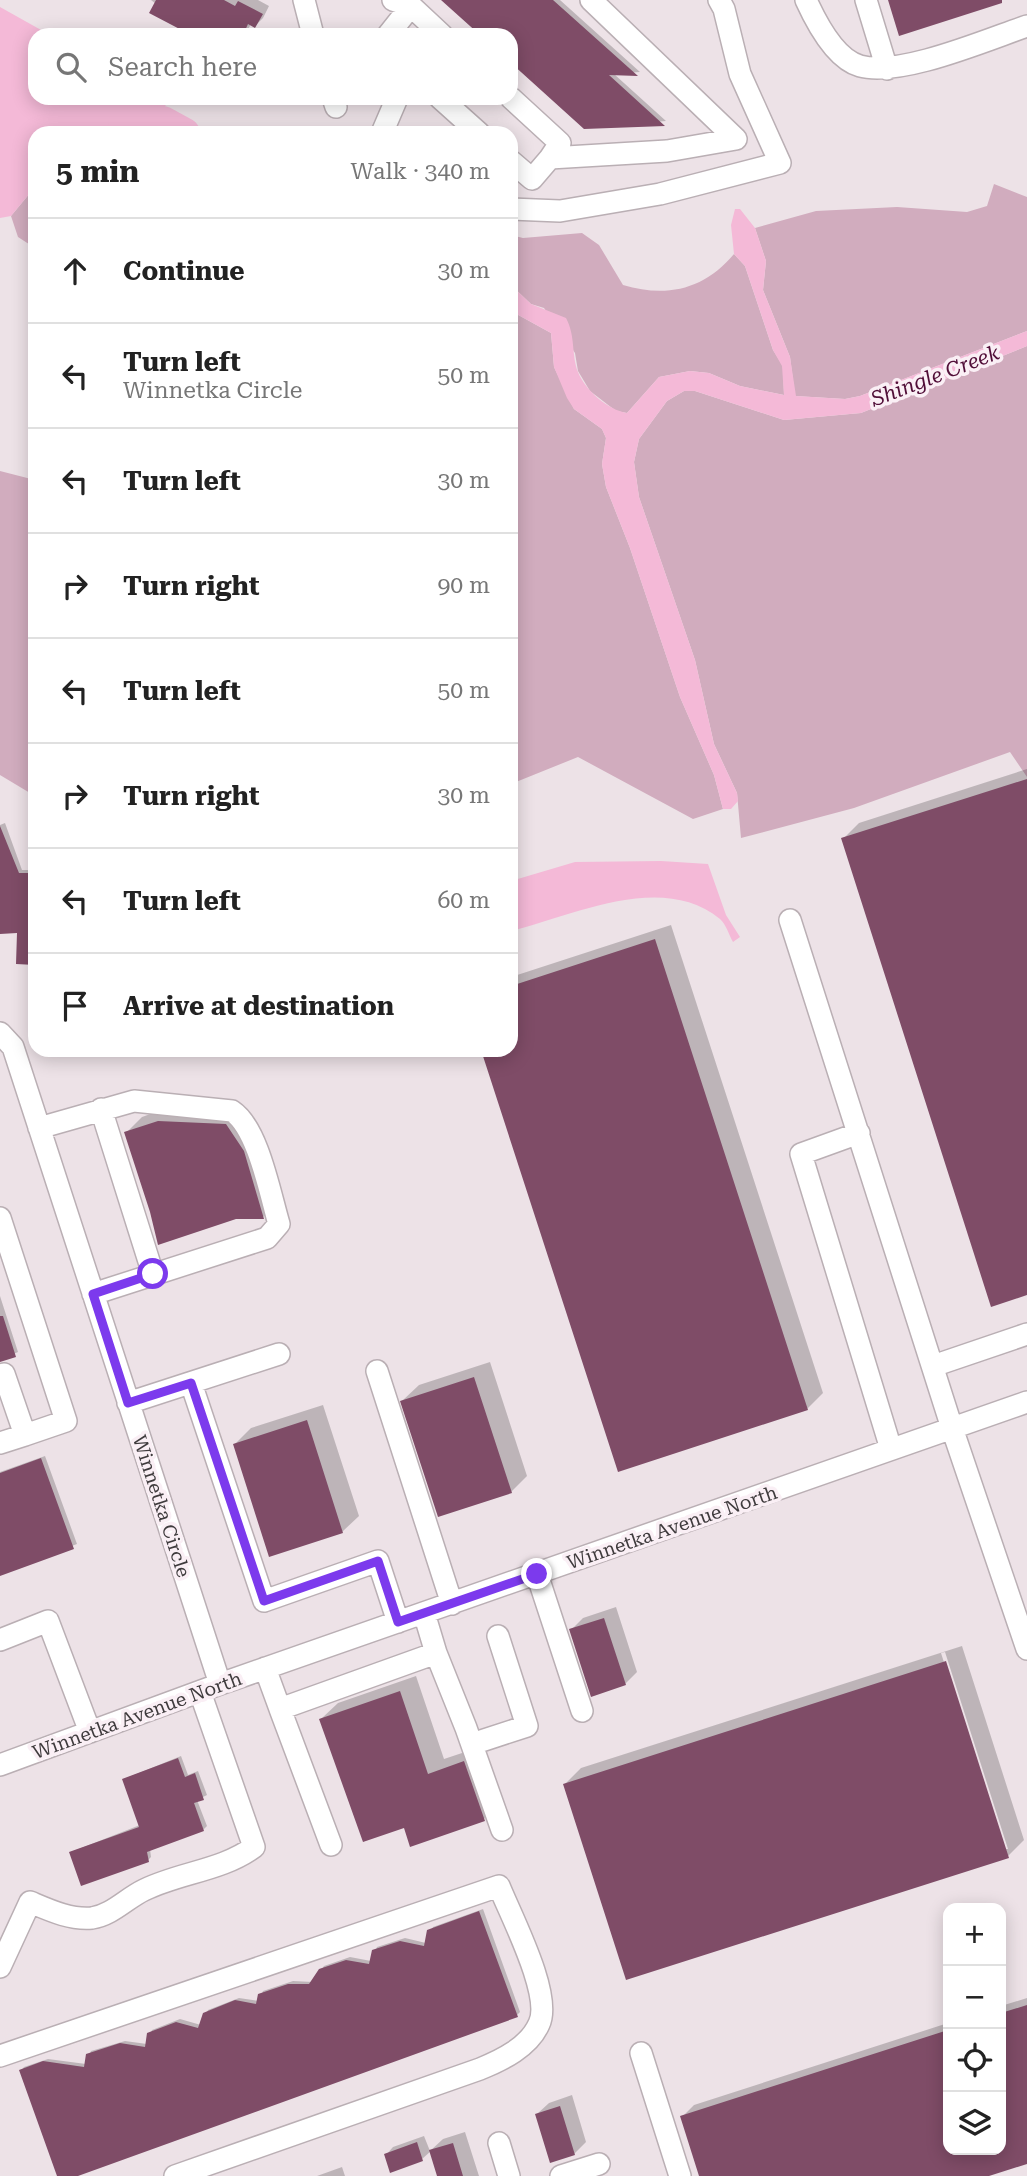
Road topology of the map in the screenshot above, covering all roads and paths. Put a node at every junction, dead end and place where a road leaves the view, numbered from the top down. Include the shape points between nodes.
1 (304, 0) edge
2 (591, 0) edge
3 (719, 0) edge
4 (806, 0) edge
5 (866, 0) edge
6 (402, 3) edge
7 (1027, 26) edge
8 (311, 28) edge
9 (391, 28) edge
10 (433, 28) edge
11 (887, 68) junction
12 (518, 104) edge
13 (394, 105) edge
14 (448, 105) edge
15 (764, 125) junction
16 (385, 126) edge
17 (472, 126) edge
18 (736, 139) junction
19 (550, 158) junction
20 (518, 167) edge
21 (532, 179) junction
22 (518, 209) edge
23 (560, 211) junction
24 (790, 920) dead end
25 (6, 1040) edge
26 (101, 1109) junction
27 (39, 1128) junction
28 (859, 1133) junction
29 (0, 1218) edge
30 (153, 1274) junction
31 (93, 1294) junction
32 (1027, 1334) edge
33 (279, 1354) dead end
34 (933, 1366) junction
35 (377, 1371) dead end
36 (4, 1374) dead end
37 (191, 1383) junction
38 (1027, 1402) edge
39 (128, 1403) junction
40 (953, 1428) junction
41 (25, 1435) junction
42 (0, 1443) edge
43 (891, 1449) junction
44 (537, 1574) junction
45 (452, 1604) junction
46 (424, 1613) junction
47 (398, 1622) junction
48 (498, 1636) dead end
49 (0, 1640) edge
50 (1027, 1649) edge
51 (436, 1653) junction
52 (265, 1668) junction
53 (210, 1688) junction
54 (280, 1709) junction
55 (582, 1711) dead end
56 (90, 1732) junction
57 (472, 1744) junction
58 (0, 1765) edge
59 (502, 1830) dead end
60 (331, 1845) dead end
61 (0, 1967) edge
62 (641, 2053) dead end
63 (0, 2056) edge
64 (499, 2143) dead end
65 (599, 2164) dead end
66 (175, 2176) edge
67 (509, 2176) edge
68 (561, 2176) edge
69 (680, 2176) edge

1 - 8 street
2 - 18 street
3 - 15 street via 740,74
4 - 11 street via 836,49 858,66
5 - 11 street
6 - 9 street
6 - 10 street
7 - 11 street
12 - 19 street via 560,143
13 - 16 street
14 - 17 street
15 - 18 street
15 - 23 street via 780,163 660,194
18 - 19 street via 667,151
19 - 21 street
20 - 21 street
21 - 23 street
22 - 23 street
24 - 28 street
25 - 27 street, Winnetka Circle
26 - 27 street
26 - 30 street
26 - 30 street via 134,1101 232,1111 244,1119 258,1157 279,1224 267,1238
27 - 31 street, Winnetka Circle
28 - 34 street
28 - 43 street via 802,1154
29 - 41 street via 66,1422
30 - 31 street
31 - 39 street, Winnetka Circle
32 - 34 street
33 - 37 street
34 - 40 street
35 - 45 street
36 - 41 street
37 - 39 street
37 - 47 street via 264,1601 378,1561
38 - 40 street, Winnetka Avenue North
39 - 53 street, Winnetka Circle
40 - 43 street, Winnetka Avenue North
40 - 50 street
41 - 42 street
43 - 44 street, Winnetka Avenue North
44 - 45 street, Winnetka Avenue North
44 - 55 street
45 - 46 street, Winnetka Avenue North
46 - 47 street, Winnetka Avenue North
46 - 51 street
47 - 52 street, Winnetka Avenue North
48 - 57 street via 527,1726
49 - 56 street via 48,1621
51 - 54 street
51 - 57 street
52 - 53 street, Winnetka Avenue North
52 - 54 street
53 - 56 street, Winnetka Avenue North
53 - 61 street, Winnetka Circle via 254,1847 235,1861 144,1890 93,1917 70,1917 30,1902
54 - 60 street
56 - 58 street, Winnetka Avenue North
57 - 59 street
62 - 69 street
63 - 66 street via 499,1886 541,1994 541,2022 531,2036 505,2059 480,2069
64 - 67 street
65 - 68 street

